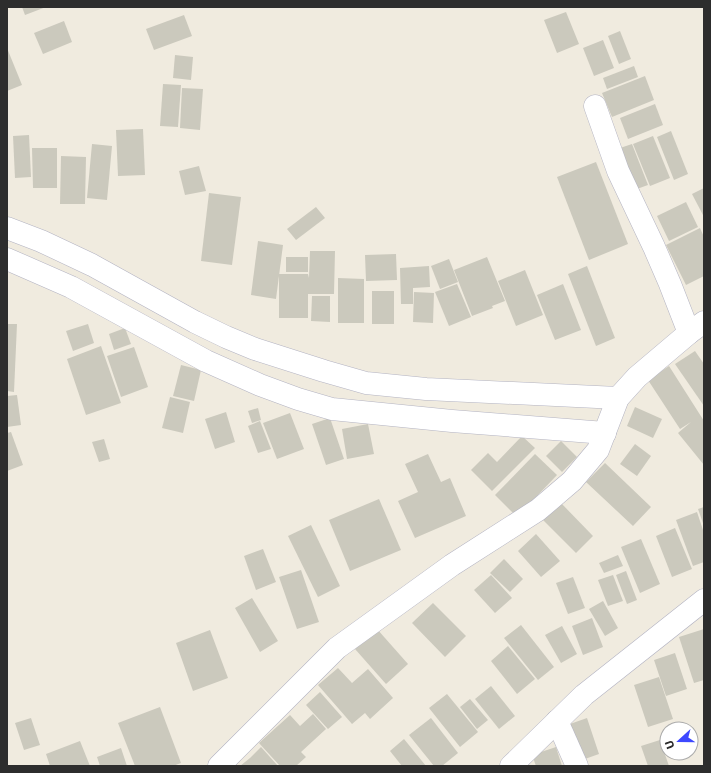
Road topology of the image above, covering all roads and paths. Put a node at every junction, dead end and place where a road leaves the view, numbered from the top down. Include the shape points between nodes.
1 (595, 106) dead end
2 (7, 228) edge
3 (7, 259) edge
4 (123, 282) junction
5 (111, 309) junction
6 (696, 328) edge
7 (303, 364) junction
8 (568, 396) junction
9 (618, 398) junction
10 (298, 399) junction
11 (565, 430) junction
12 (605, 433) junction
13 (704, 600) edge
14 (557, 721) junction
15 (219, 766) edge
16 (510, 766) edge
17 (577, 766) edge

1 - 6 street via 618,171 670,284
2 - 4 street via 41,241
3 - 5 street via 71,287
4 - 5 street
4 - 7 street via 195,322 254,350
5 - 10 street via 206,361
6 - 9 street via 637,377
7 - 8 street via 366,383 426,389
7 - 10 street
8 - 9 street
8 - 11 street
9 - 12 street
10 - 11 street via 332,408
11 - 12 street
12 - 15 street via 598,450 572,481 538,510 452,565 337,648
13 - 14 street via 584,695
14 - 16 street
14 - 17 street

